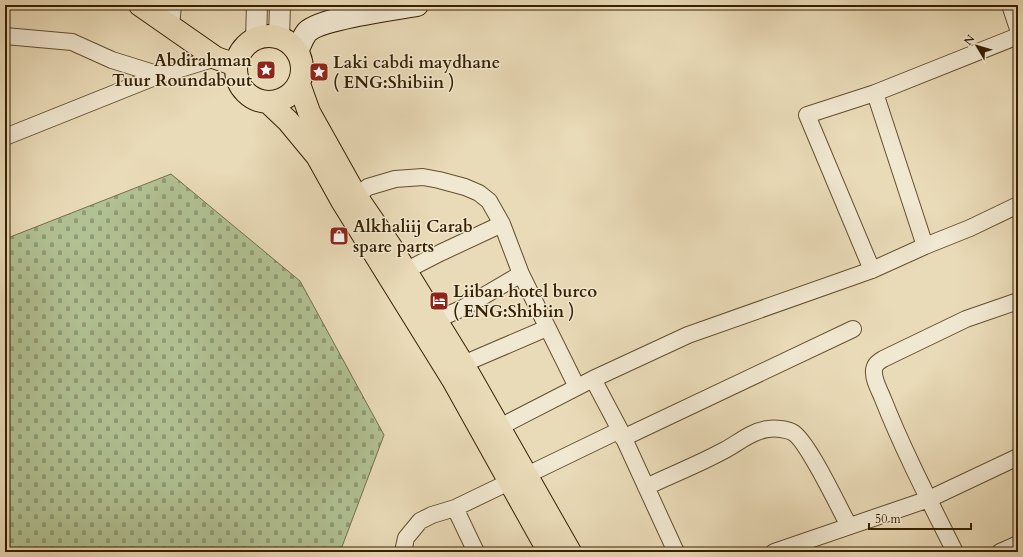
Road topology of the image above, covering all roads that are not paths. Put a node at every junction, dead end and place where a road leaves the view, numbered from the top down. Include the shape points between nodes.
1 (140, 5) edge
2 (173, 5) edge
3 (257, 5) edge
4 (280, 5) edge
5 (417, 5) edge
6 (1010, 5) edge
7 (171, 27) junction
8 (1018, 29) edge
9 (5, 36) edge
10 (1018, 36) edge
11 (279, 37) junction
12 (256, 39) junction
13 (297, 51) junction
14 (216, 58) junction
15 (236, 65) junction
16 (160, 75) junction
17 (299, 84) junction
18 (875, 93) junction
19 (268, 102) junction
20 (5, 137) edge
21 (356, 196) junction
22 (1018, 205) edge
23 (502, 224) junction
24 (925, 246) junction
25 (872, 270) junction
26 (405, 271) junction
27 (521, 274) junction
28 (1018, 301) edge
29 (436, 320) junction
30 (547, 328) junction
31 (853, 329) dead end
32 (463, 364) junction
33 (593, 379) junction
34 (577, 387) junction
35 (492, 431) junction
36 (621, 434) junction
37 (1018, 457) edge
38 (518, 479) junction
39 (646, 487) junction
40 (929, 499) junction
41 (454, 508) junction
42 (849, 526) junction
43 (1018, 544) edge
44 (403, 552) edge
45 (476, 552) edge
46 (549, 552) edge
47 (570, 552) edge
48 (676, 552) edge
49 (774, 552) edge
50 (955, 552) edge
51 (1000, 552) edge

1 - 7 highway
2 - 7 street
3 - 12 street
4 - 11 street
5 - 13 main road via 366,13 318,25 307,32
6 - 8 street
7 - 14 highway
9 - 16 street via 72,42 112,60
10 - 18 street
11 - 12 highway via 267,36
11 - 13 highway
12 - 15 highway via 246,45
13 - 17 highway via 302,73
14 - 15 highway
14 - 16 street
15 - 19 highway via 241,87 248,95
16 - 20 street
17 - 19 highway via 291,94 281,100
17 - 21 highway via 309,112
18 - 24 street
18 - 25 street via 807,115
19 - 35 highway via 288,121 317,156 453,380
21 - 23 street via 368,187 395,179 423,177 439,180 479,193 489,201
21 - 26 highway
22 - 24 street
23 - 26 street
23 - 27 street
24 - 25 street
25 - 33 street via 688,335
26 - 29 highway
27 - 29 street via 463,308
27 - 30 street
28 - 40 street via 966,319 877,363 874,370 877,384
29 - 32 highway
30 - 32 street
30 - 34 street
31 - 36 street
32 - 35 highway
33 - 34 street
33 - 36 street
34 - 35 street
35 - 38 highway
36 - 38 street
36 - 39 street
37 - 40 street
38 - 41 street
38 - 46 highway
38 - 47 highway
39 - 42 street via 722,452 754,434 767,429 782,430 792,432 801,440
39 - 48 street
40 - 42 street
40 - 50 street
41 - 44 street via 432,514 420,521 406,538
41 - 45 street
42 - 49 street
43 - 51 street

